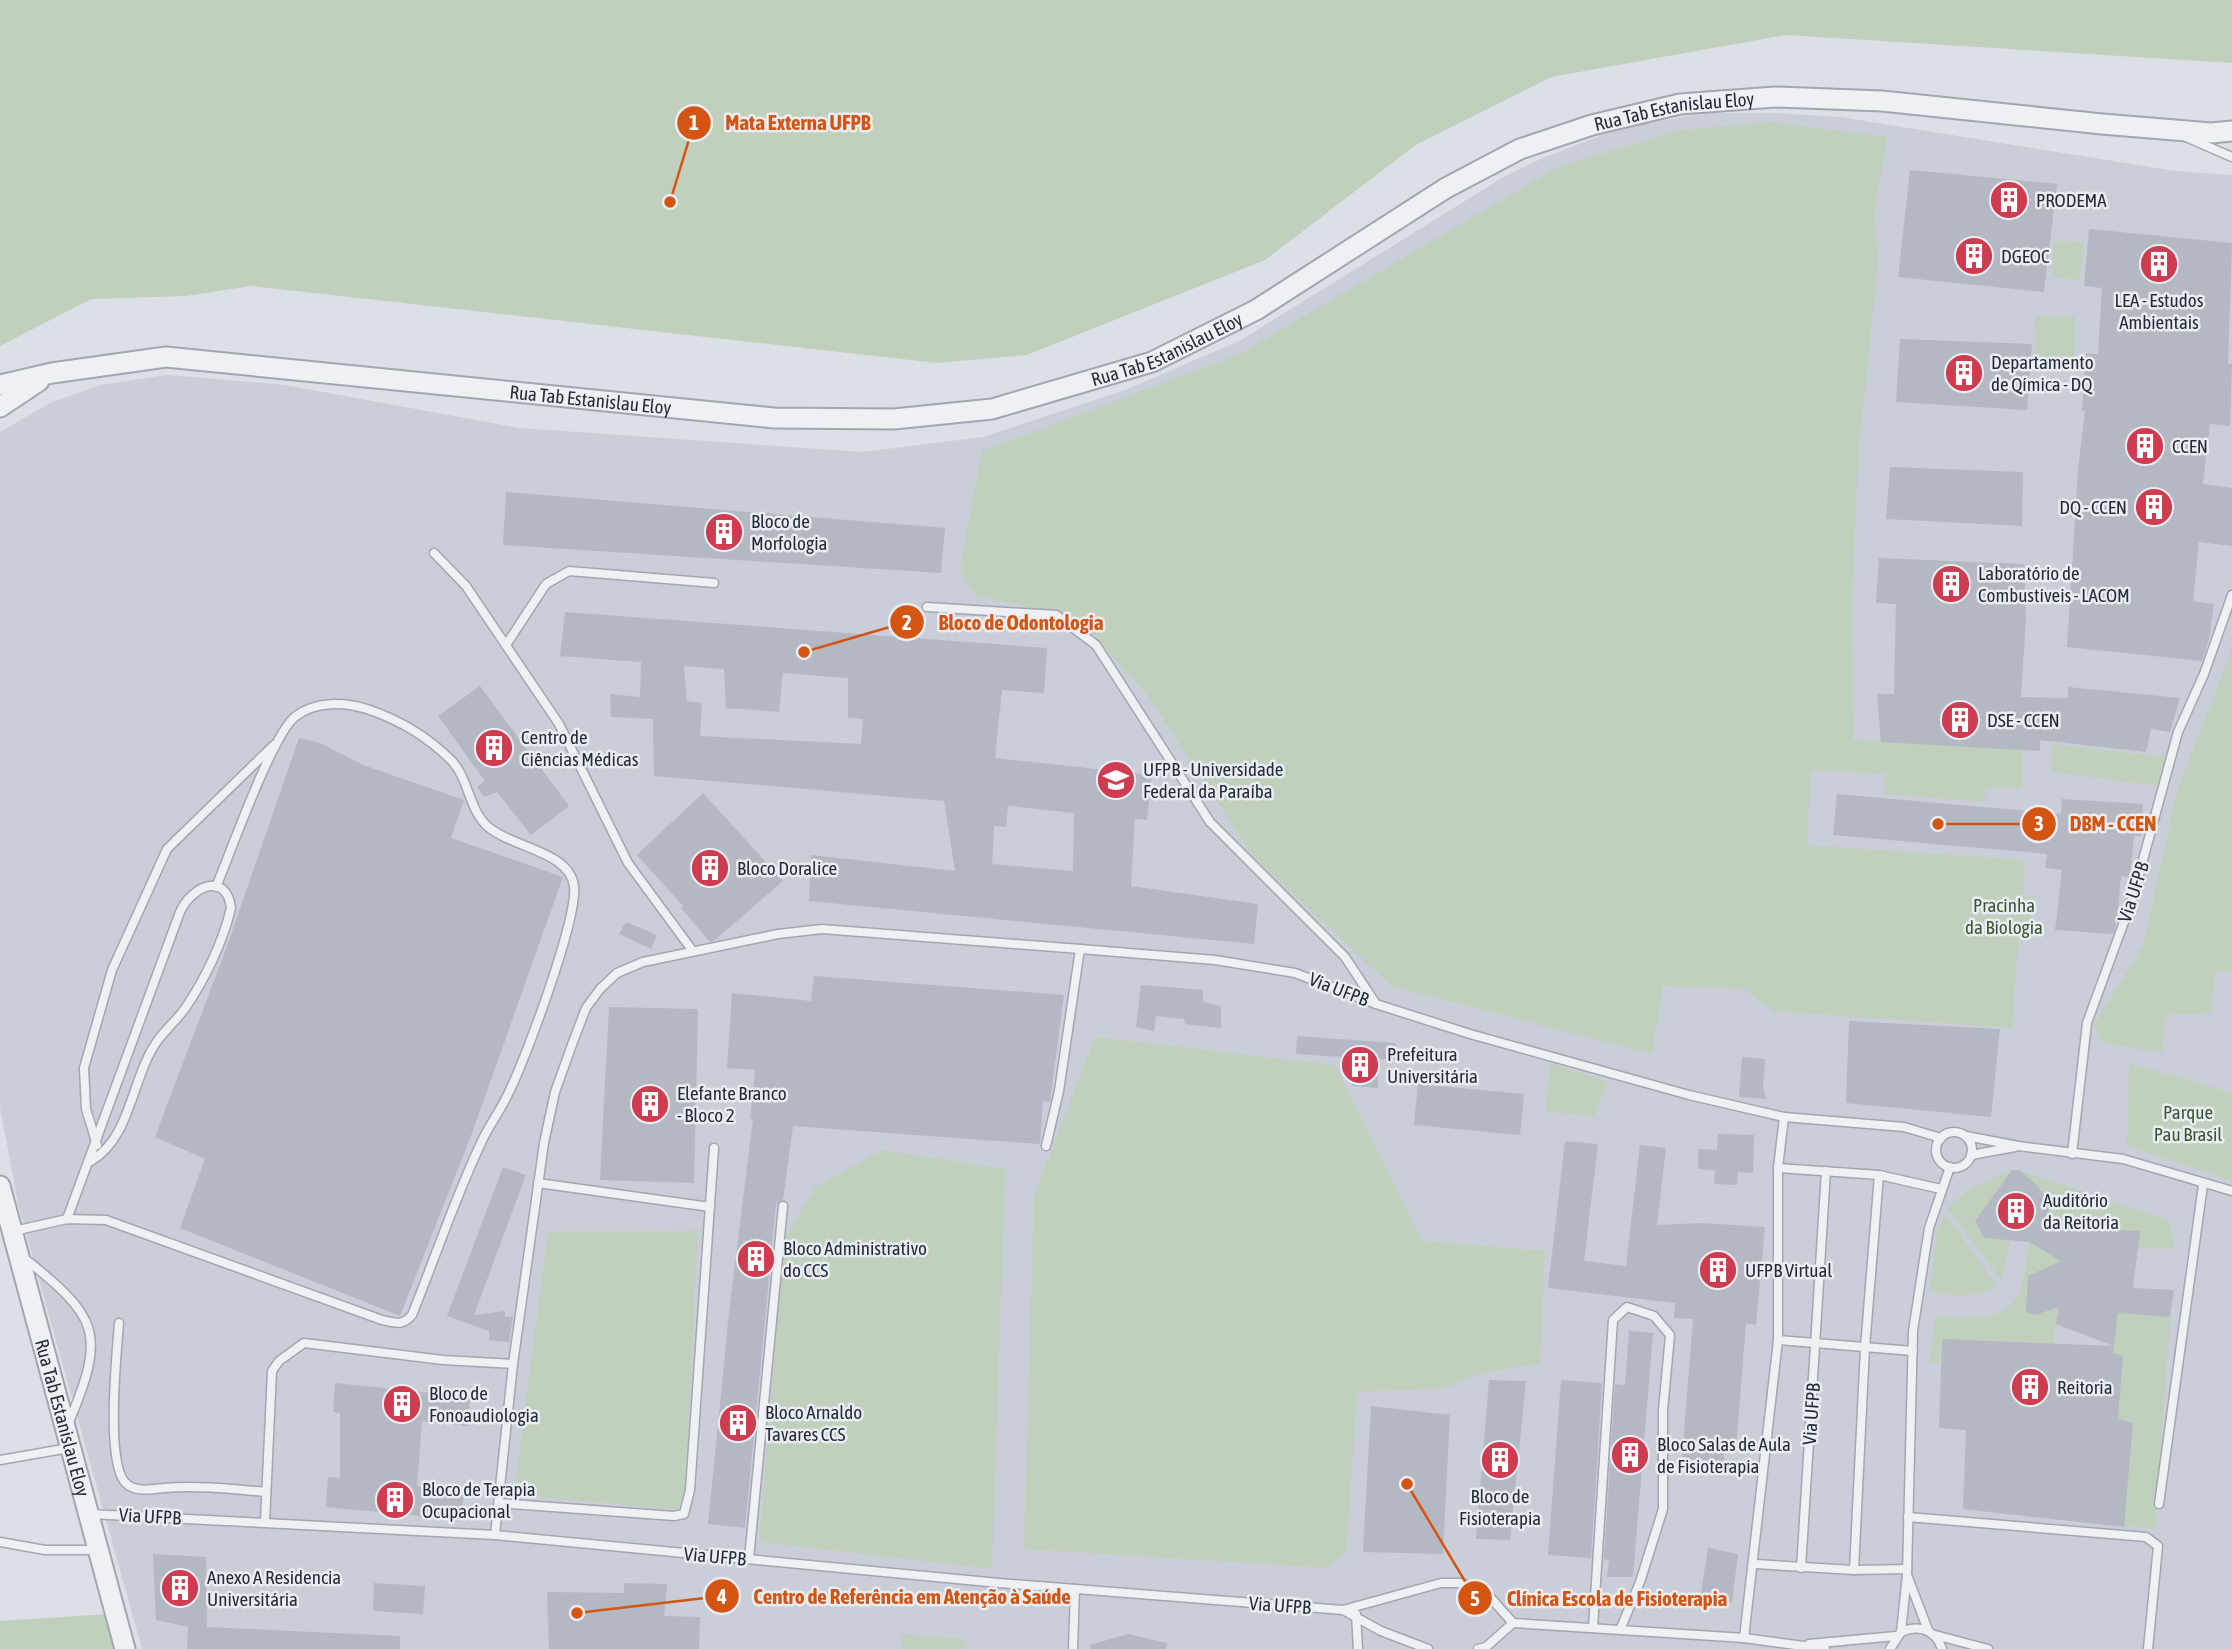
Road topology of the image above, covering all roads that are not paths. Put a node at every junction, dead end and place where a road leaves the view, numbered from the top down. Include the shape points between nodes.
1 (2167, 129) junction
2 (2232, 131) edge
3 (2232, 157) edge
4 (52, 373) junction
5 (0, 385) edge
6 (0, 407) edge
7 (434, 553) dead end
8 (714, 583) dead end
9 (2232, 595) edge
10 (927, 607) dead end
11 (506, 645) junction
12 (276, 743) junction
13 (216, 887) junction
14 (1080, 949) junction
15 (692, 950) junction
16 (1376, 1004) junction
17 (1784, 1117) junction
18 (1966, 1136) junction
19 (1941, 1138) junction
20 (97, 1144) junction
21 (1046, 1146) dead end
22 (2018, 1146) junction
23 (714, 1148) dead end
24 (2072, 1154) junction
25 (1971, 1155) junction
26 (91, 1161) junction
27 (1950, 1167) junction
28 (1778, 1168) junction
29 (1826, 1171) junction
30 (1879, 1175) junction
31 (538, 1183) junction
32 (2203, 1185) junction
33 (0, 1186) edge
34 (1941, 1189) junction
35 (2232, 1191) edge
36 (783, 1206) dead end
37 (710, 1207) junction
38 (68, 1219) junction
39 (12, 1231) junction
40 (18, 1253) junction
41 (119, 1323) dead end
42 (1778, 1340) junction
43 (1816, 1345) junction
44 (1865, 1348) junction
45 (1913, 1351) junction
46 (513, 1364) junction
47 (67, 1439) junction
48 (0, 1460) edge
49 (266, 1492) junction
50 (499, 1503) junction
51 (2159, 1504) dead end
52 (86, 1513) junction
53 (1908, 1517) junction
54 (265, 1522) junction
55 (495, 1535) junction
56 (0, 1542) edge
57 (97, 1550) junction
58 (749, 1559) junction
59 (1755, 1564) junction
60 (1801, 1568) junction
61 (1854, 1570) junction
62 (1907, 1572) junction
63 (1075, 1589) junction
64 (1356, 1605) junction
65 (1343, 1610) junction
66 (1356, 1617) junction
67 (1513, 1623) junction
68 (1593, 1628) junction
69 (1620, 1630) junction
70 (1932, 1633) junction
71 (1899, 1634) junction
72 (1744, 1638) junction
73 (1806, 1644) junction
74 (125, 1649) edge
75 (1073, 1649) edge
76 (1358, 1649) edge
77 (1428, 1649) edge
78 (1478, 1649) edge
79 (1825, 1649) edge
80 (1890, 1649) edge
81 (1942, 1649) edge
82 (1989, 1649) edge
83 (2148, 1649) edge

1 - 2 street, Rua Tab Estanislau Eloy
1 - 3 lane
1 - 4 street, Rua Tab Estanislau Eloy via 1882,101 1774,97 1680,104 1592,125 1520,149 1446,188 1256,310 1152,362 992,410 894,419 774,418 166,357
4 - 5 street, Rua Tab Estanislau Eloy
4 - 6 street, Rua Tab Estanislau Eloy
7 - 11 lane via 466,586
8 - 11 lane via 569,571 545,584
9 - 24 lane, Via UFPB via 2179,732 2132,900 2087,1023
10 - 16 lane via 1056,615 1096,645 1210,822 1345,957
11 - 15 lane via 559,723 628,863
12 - 13 lane
12 - 20 lane via 167,849 111,970 84,1068 86,1110
12 - 38 lane via 294,717 326,704 354,705 407,724 455,764 485,824 505,840 552,858 565,867 574,885 570,924 514,1080 480,1144 412,1315 399,1324 382,1320 106,1220
13 - 20 lane via 202,886 184,902
13 - 26 lane via 225,894 230,908 202,980 186,1008 158,1040 116,1139
14 - 15 lane, Via UFPB via 822,929
14 - 16 lane, Via UFPB via 1215,960 1295,973
14 - 21 lane
15 - 31 lane, Via UFPB via 617,973 586,1008 555,1092
16 - 17 lane, Via UFPB via 1676,1092
17 - 19 lane, Via UFPB via 1904,1127
17 - 28 lane, Via UFPB
18 - 19 lane via 1956,1132
18 - 22 lane
18 - 25 lane
19 - 27 lane via 1937,1154
20 - 26 lane
22 - 24 lane
22 - 25 lane
23 - 37 lane
24 - 32 lane via 2123,1159
25 - 27 lane via 1965,1164
26 - 38 lane
27 - 34 lane
28 - 29 lane
28 - 42 lane, Via UFPB
29 - 30 lane
29 - 43 lane, Via UFPB
30 - 34 lane
30 - 44 lane
31 - 37 lane
31 - 46 lane, Via UFPB
32 - 35 lane
32 - 51 lane
33 - 39 street, Rua Tab Estanislau Eloy
34 - 45 lane via 1927,1239
36 - 58 lane
37 - 50 lane via 690,1490 684,1514
38 - 39 lane
39 - 40 street, Rua Tab Estanislau Eloy
40 - 47 street, Rua Tab Estanislau Eloy
40 - 47 lane via 66,1292 85,1318 93,1344
41 - 49 lane via 114,1422 118,1474 128,1486
42 - 43 lane
42 - 59 lane, Via UFPB
43 - 44 lane
43 - 60 lane, Via UFPB
44 - 45 lane
44 - 61 lane
45 - 53 lane
46 - 49 lane via 304,1343 272,1371
46 - 50 lane, Via UFPB
47 - 48 lane
47 - 52 street, Rua Tab Estanislau Eloy
49 - 54 lane
50 - 55 lane, Via UFPB
52 - 54 lane, Via UFPB
52 - 57 street, Rua Tab Estanislau Eloy
53 - 62 lane
53 - 83 lane via 2146,1537 2158,1546
54 - 55 lane, Via UFPB
55 - 58 lane, Via UFPB
56 - 57 lane via 45,1550
57 - 74 street, Rua Tab Estanislau Eloy
58 - 63 lane, Via UFPB
59 - 60 lane
59 - 72 lane, Via UFPB
60 - 61 lane
61 - 62 lane
62 - 70 lane
62 - 71 lane
63 - 65 lane, Via UFPB
63 - 75 lane
64 - 65 lane, Via UFPB
64 - 66 lane
64 - 67 lane, Via UFPB via 1441,1583 1462,1583 1490,1597
65 - 66 lane, Via UFPB
66 - 76 lane
66 - 77 lane, Via UFPB
67 - 68 lane
67 - 78 lane
68 - 69 lane
68 - 69 lane via 1613,1320 1627,1307 1654,1316 1670,1335 1663,1410 1663,1508
69 - 72 lane
70 - 71 lane via 1910,1628
70 - 81 lane
70 - 82 lane
71 - 73 lane
71 - 80 lane
72 - 73 lane
73 - 79 lane

